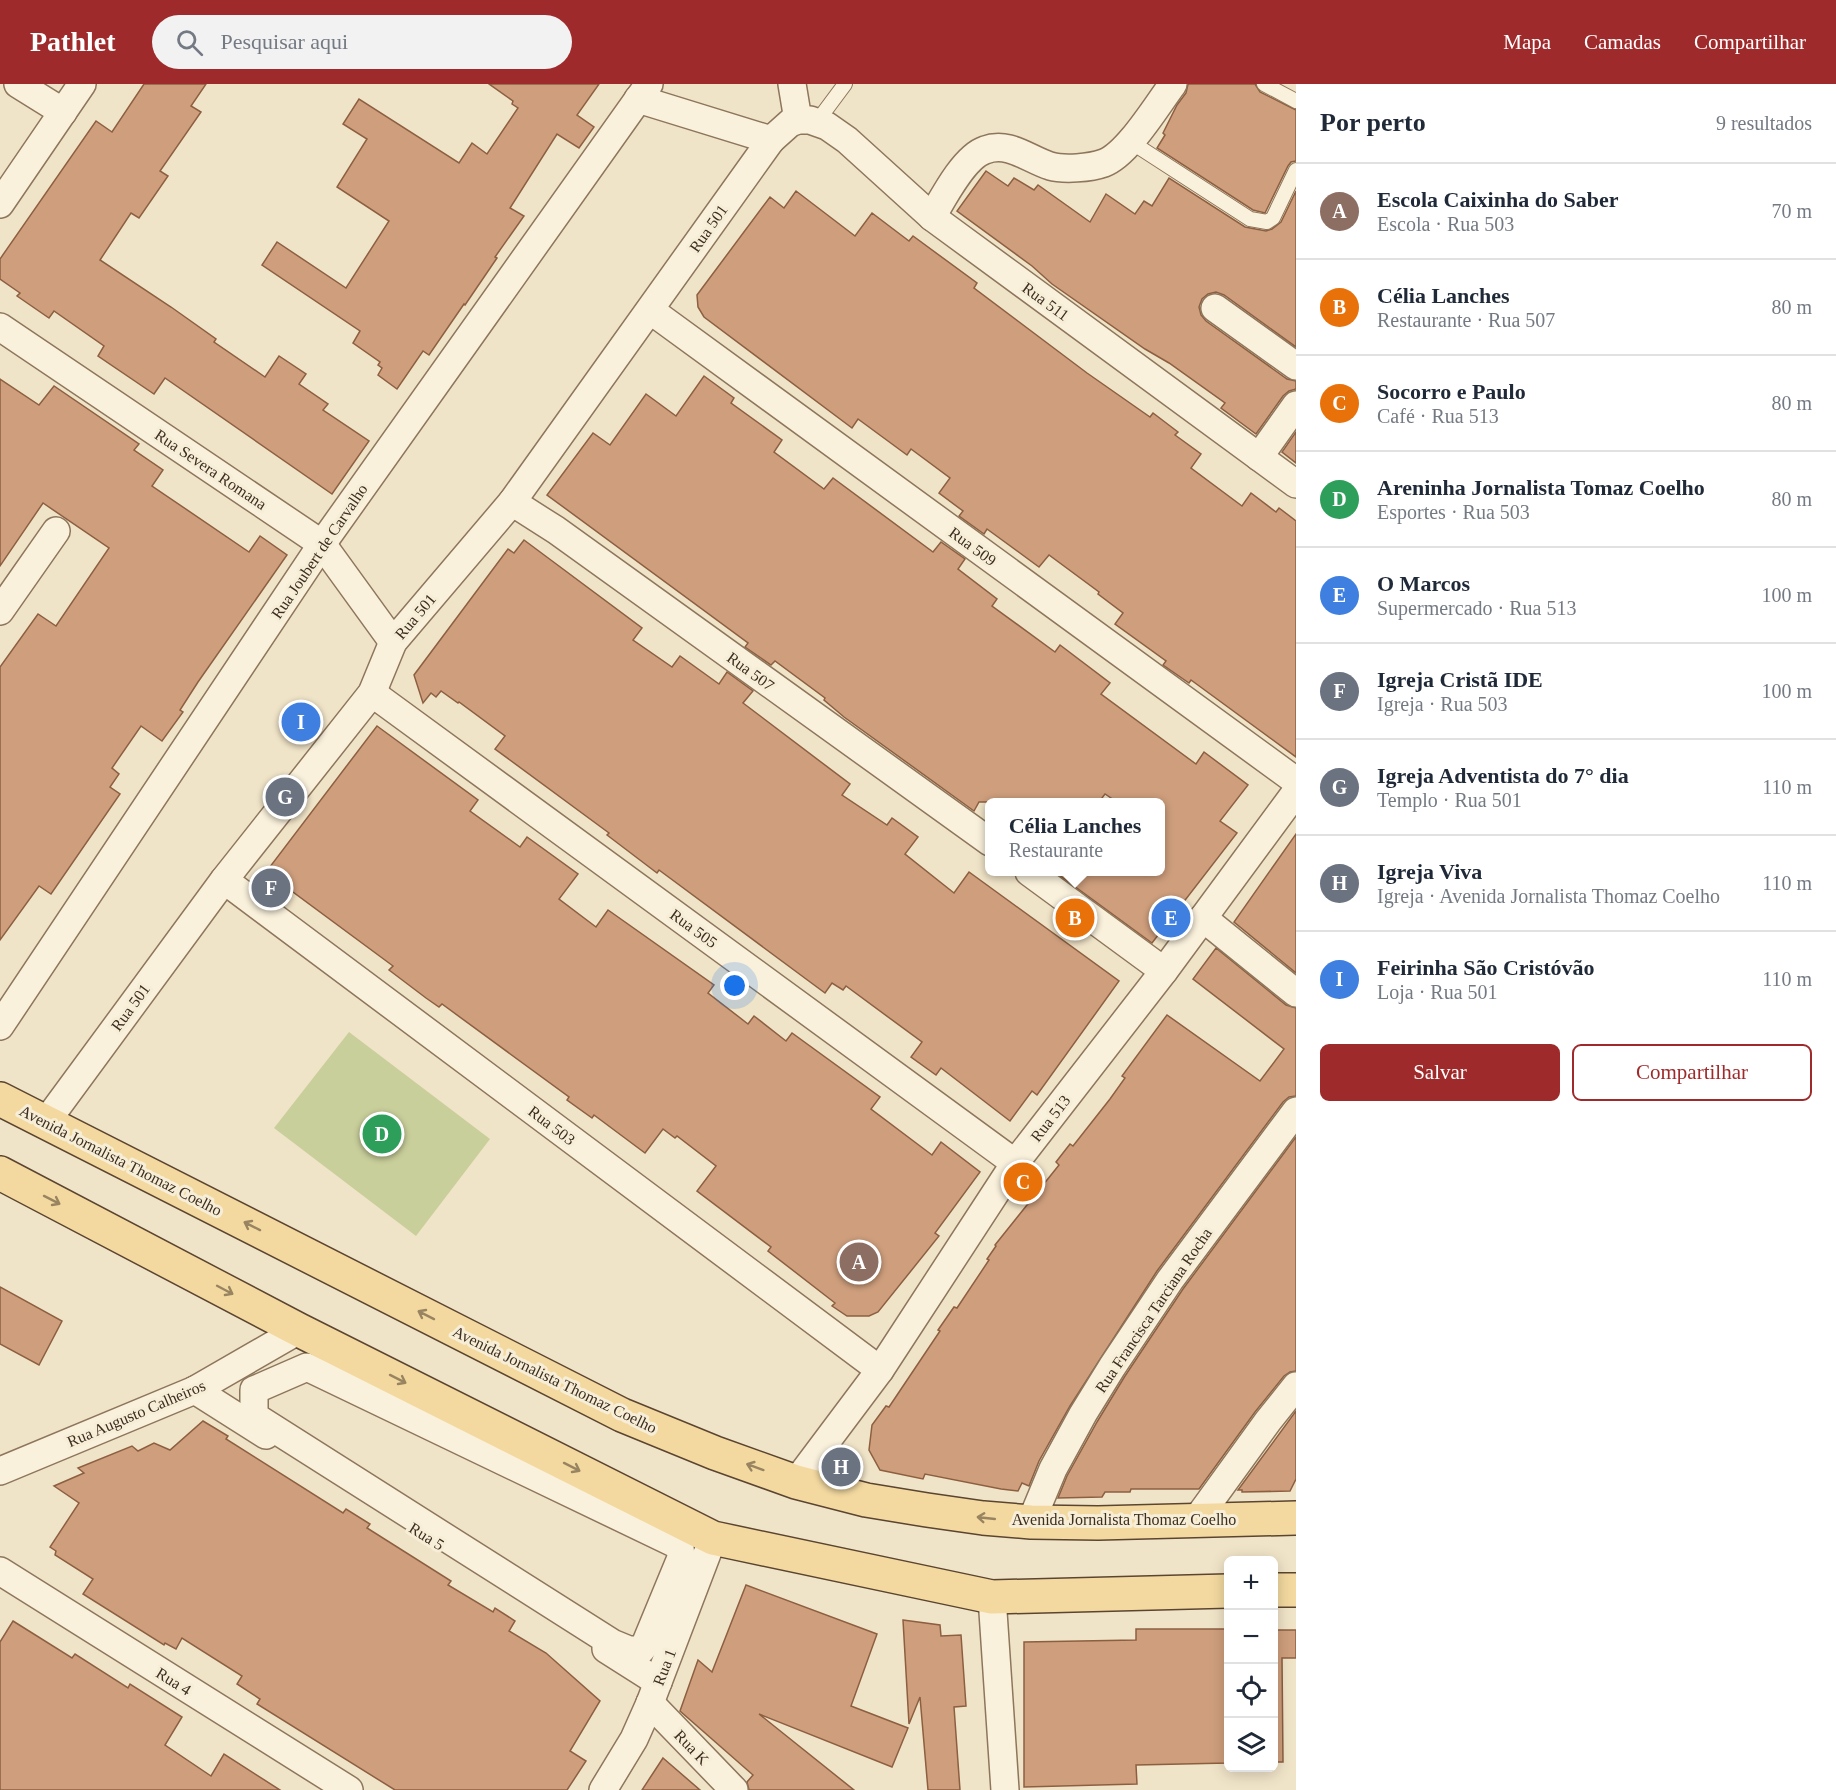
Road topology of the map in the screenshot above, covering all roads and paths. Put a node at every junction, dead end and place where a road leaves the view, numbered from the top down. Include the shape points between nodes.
1 (18, 84) edge
2 (82, 84) edge
3 (792, 84) edge
4 (845, 84) edge
5 (1173, 84) edge
6 (1264, 84) edge
7 (644, 91) edge
8 (1296, 101) edge
9 (63, 112) junction
10 (807, 121) junction
11 (771, 140) junction
12 (1131, 142) junction
13 (1296, 170) edge
14 (0, 204) edge
15 (932, 217) junction
16 (1215, 308) dead end
17 (650, 310) junction
18 (0, 327) edge
19 (1296, 366) edge
20 (1296, 405) edge
21 (1259, 457) junction
22 (1296, 483) edge
23 (512, 502) junction
24 (56, 531) dead end
25 (322, 544) junction
26 (0, 611) edge
27 (393, 642) junction
28 (372, 693) junction
29 (1296, 781) edge
30 (1296, 792) edge
31 (985, 838) edge
32 (1034, 876) edge
33 (224, 880) junction
34 (1203, 918) junction
35 (1164, 971) junction
36 (1296, 993) edge
37 (0, 1026) edge
38 (0, 1099) edge
39 (1296, 1111) edge
40 (46, 1122) junction
41 (1015, 1163) junction
42 (0, 1173) edge
43 (299, 1330) junction
44 (880, 1370) junction
45 (1296, 1386) edge
46 (195, 1390) junction
47 (0, 1471) edge
48 (796, 1482) junction
49 (1296, 1518) edge
50 (1197, 1519) junction
51 (1031, 1522) junction
52 (713, 1538) junction
53 (0, 1571) edge
54 (1278, 1590) edge
55 (1296, 1590) edge
56 (1224, 1591) edge
57 (992, 1597) junction
58 (612, 1643) joint
59 (654, 1693) junction
60 (349, 1790) edge
61 (603, 1790) edge
62 (734, 1790) edge
63 (1005, 1790) edge

1 - 9 street
2 - 9 street
3 - 10 street
4 - 10 lane
5 - 12 street
6 - 8 lane
7 - 11 street
7 - 25 street, Rua Joubert de Carvalho
9 - 14 street
10 - 11 street, Rua 501 via 790,123
10 - 15 street, Rua 511 via 827,126 847,140
11 - 17 street, Rua 501
12 - 13 lane via 1259,222 1273,218
12 - 15 street via 1106,163 1075,168 1051,166 1002,147 983,150 967,163
15 - 21 street, Rua 511
16 - 19 street
17 - 23 street, Rua 501
17 - 29 street, Rua 509
18 - 25 street, Rua Severa Romana
20 - 21 street
21 - 22 street, Rua 511
23 - 27 street, Rua 501
23 - 31 street, Rua 507
24 - 26 street
25 - 27 street, Rua Severa Romana
25 - 37 street, Rua Joubert de Carvalho
27 - 28 street, Rua 501
28 - 33 street, Rua 501
28 - 41 street, Rua 505
30 - 34 street, Rua 513
32 - 35 street
33 - 40 street, Rua 501
33 - 44 street, Rua 503
34 - 35 street, Rua 513
34 - 36 street
35 - 41 street, Rua 513
38 - 40 main road, Avenida Jornalista Thomaz Coelho
39 - 51 street, Rua Francisca Tarciana Rocha via 1170,1280 1112,1367 1053,1469
48 -> 40 main road, Avenida Jornalista Thomaz Coelho via 622,1415
41 - 44 street, Rua 513
42 -> 43 main road
43 - 46 street, Rua Augusto Calheiros
43 -> 52 main road
44 - 48 street, Rua 513
45 - 50 street
46 - 47 street, Rua Augusto Calheiros
46 - 59 street, Rua 5
51 -> 48 main road, Avenida Jornalista Thomaz Coelho via 866,1500
49 - 50 main road, Avenida Jornalista Thomaz Coelho
50 - 51 main road, Avenida Jornalista Thomaz Coelho
52 - 57 main road
52 - 59 street, Rua 1
53 - 60 street, Rua 4
54 - 55 main road
56 - 57 main road
57 - 63 street
58 - 58 street via 629,1650 641,1650 645,1645 681,1558 680,1546 307,1367 254,1390 254,1416
59 - 61 street, Rua 1 via 634,1739
59 - 62 street, Rua K

